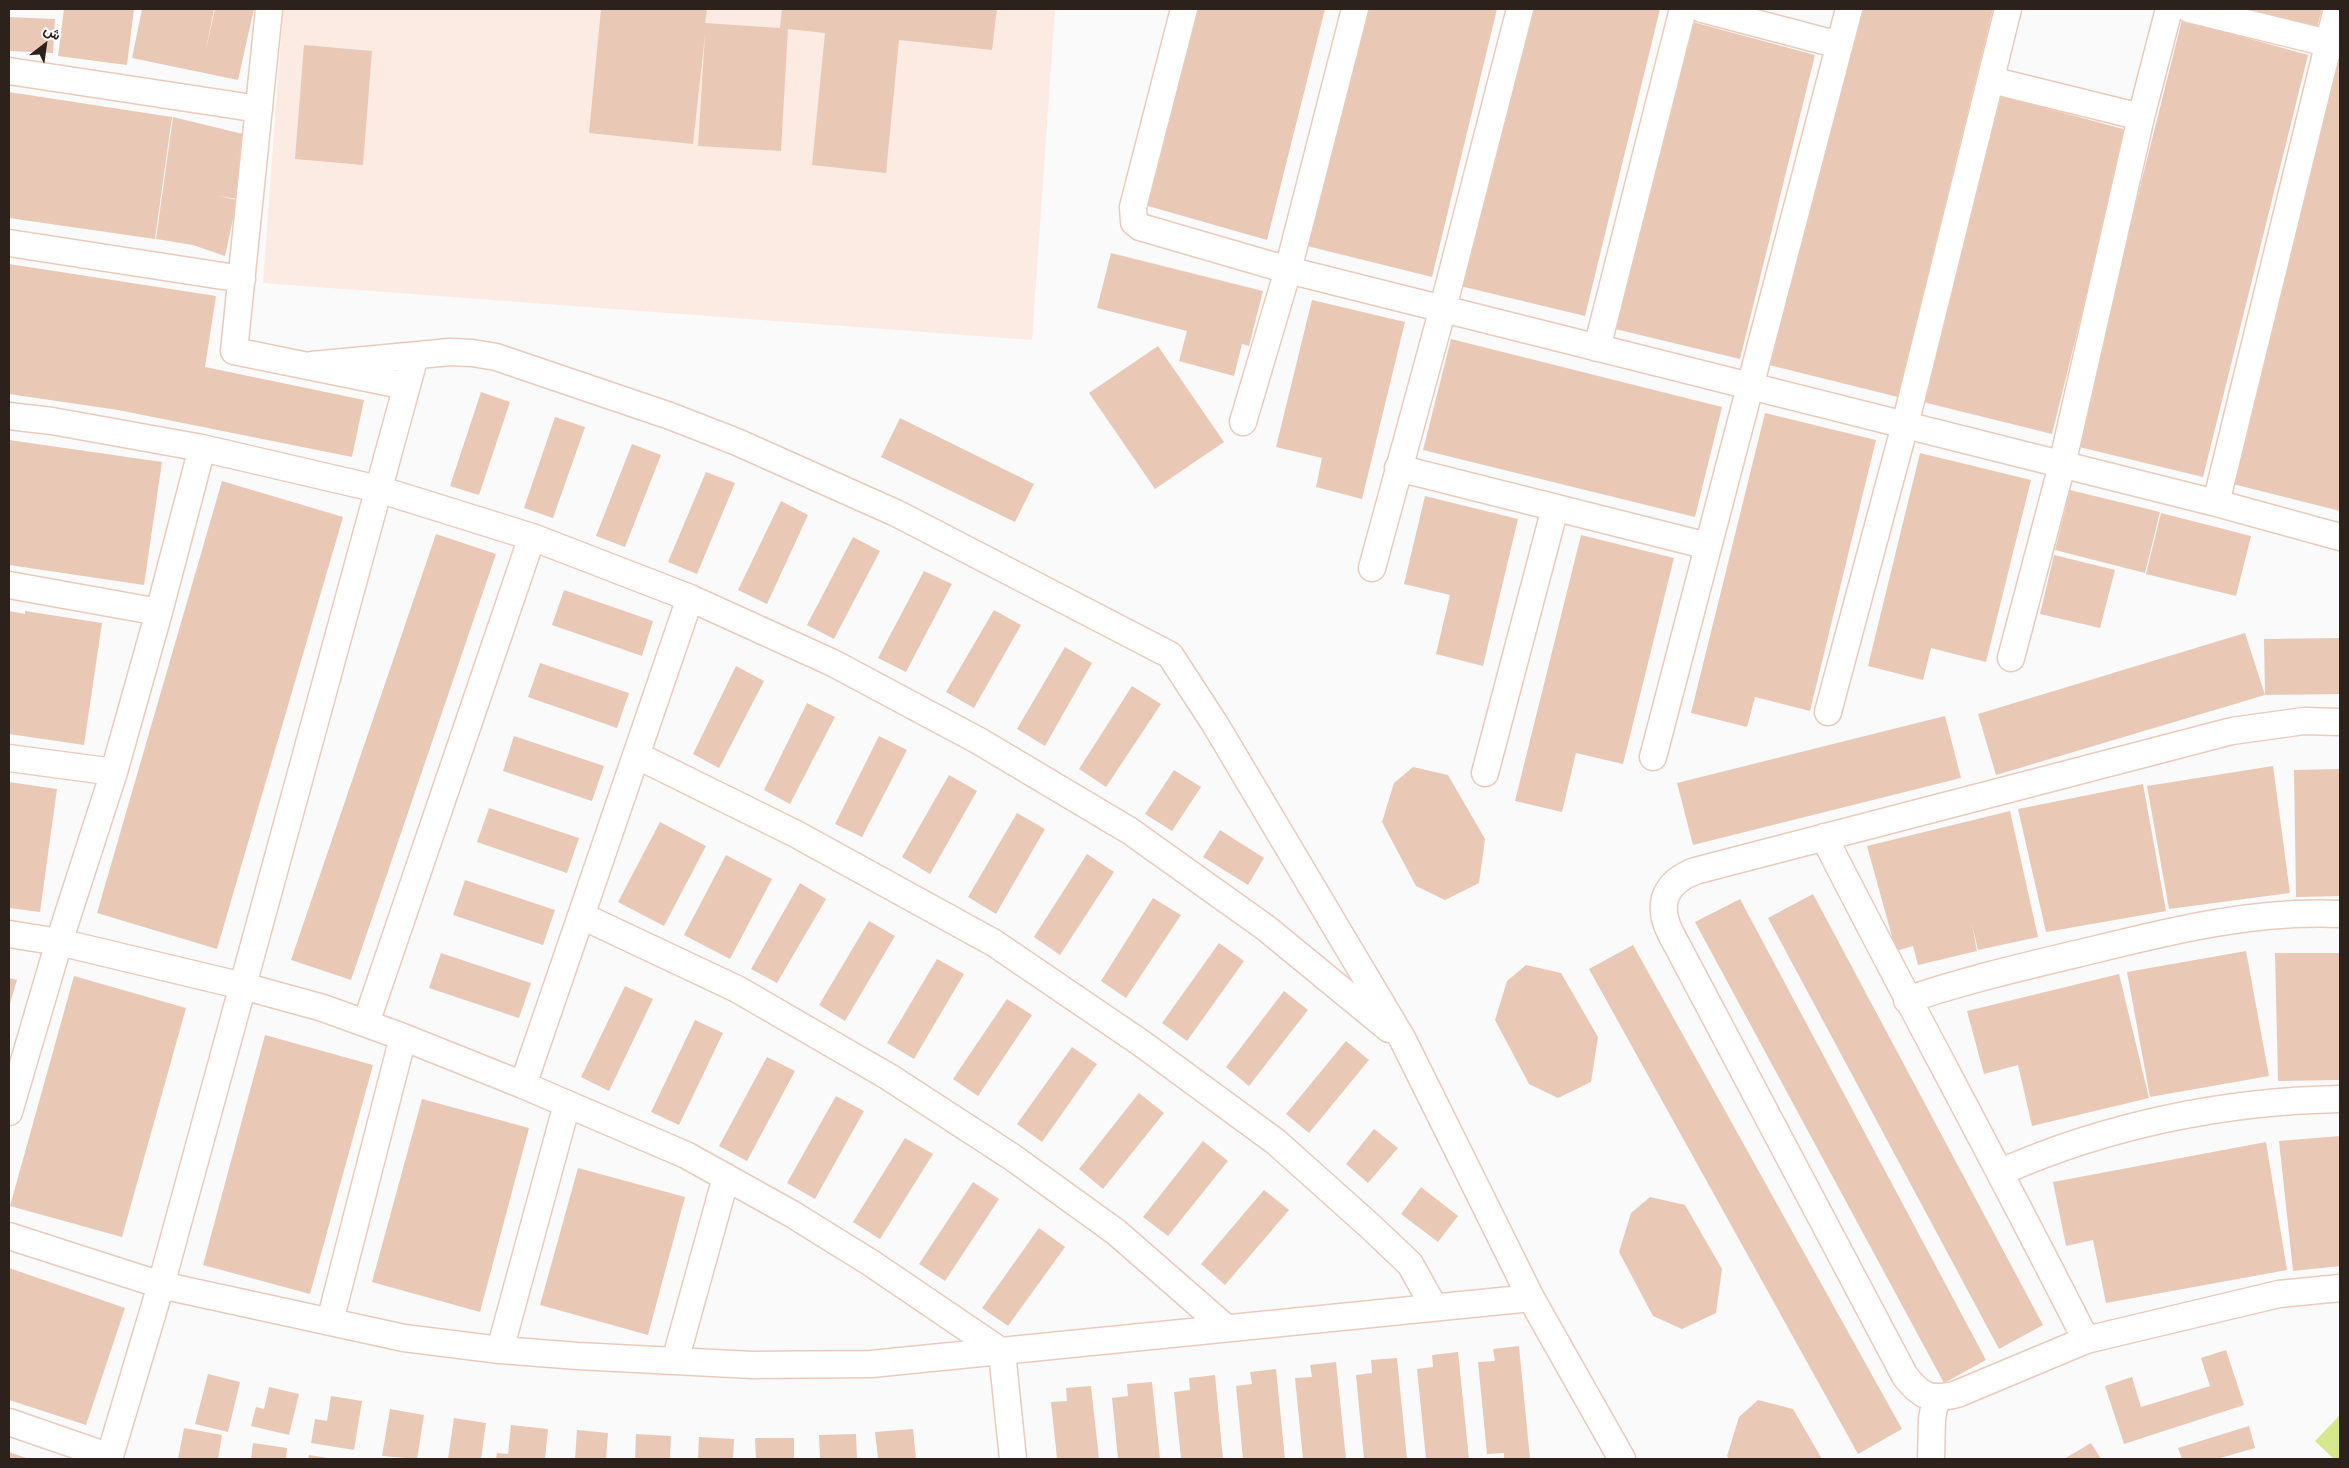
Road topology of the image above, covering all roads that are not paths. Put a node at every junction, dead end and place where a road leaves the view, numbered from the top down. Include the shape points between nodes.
1 (270, 9) edge
2 (1184, 9) edge
3 (1355, 9) edge
4 (1520, 9) edge
5 (1683, 9) edge
6 (1702, 9) edge
7 (1849, 9) edge
8 (2008, 9) edge
9 (2169, 9) edge
10 (2189, 9) edge
11 (2337, 9) edge
12 (2334, 44) edge
13 (1839, 45) junction
14 (9, 71) edge
15 (1991, 80) junction
16 (259, 109) junction
17 (2141, 117) junction
18 (9, 242) edge
19 (1288, 270) junction
20 (242, 279) junction
21 (1443, 308) junction
22 (1598, 348) junction
23 (414, 356) junction
24 (312, 365) junction
25 (406, 386) junction
26 (1751, 387) junction
27 (9, 416) edge
28 (1243, 422) dead end
29 (1905, 425) junction
30 (202, 448) junction
31 (2062, 465) junction
32 (1398, 468) junction
33 (378, 489) junction
34 (2216, 503) junction
35 (1555, 508) junction
36 (532, 537) junction
37 (2340, 537) edge
38 (1708, 546) junction
39 (1372, 568) dead end
40 (9, 585) edge
41 (690, 598) junction
42 (159, 612) junction
43 (2012, 658) dead end
44 (1828, 712) dead end
45 (2340, 722) edge
46 (636, 755) junction
47 (1653, 757) dead end
48 (9, 758) edge
49 (114, 772) junction
50 (1485, 773) dead end
51 (1824, 837) junction
52 (2340, 914) edge
53 (582, 916) junction
54 (9, 934) edge
55 (59, 942) junction
56 (243, 986) junction
57 (1906, 1000) junction
58 (366, 1023) junction
59 (403, 1037) junction
60 (1403, 1040) junction
61 (523, 1085) junction
62 (2340, 1100) edge
63 (567, 1104) junction
64 (9, 1112) edge
65 (2001, 1172) junction
66 (726, 1177) junction
67 (9, 1236) edge
68 (161, 1286) junction
69 (2340, 1288) edge
70 (1532, 1298) junction
71 (1434, 1308) junction
72 (330, 1321) junction
73 (1226, 1328) junction
74 (2086, 1340) junction
75 (500, 1350) junction
76 (1002, 1352) junction
77 (675, 1361) junction
78 (1936, 1397) junction
79 (9, 1422) edge
80 (109, 1458) edge
81 (1013, 1459) edge
82 (1622, 1459) edge
83 (1931, 1459) edge

1 - 16 street
2 - 19 street via 1133,207 1134,222 1146,230
3 - 19 street
4 - 21 street
5 - 22 street
6 - 13 street
7 - 13 street
8 - 15 street
9 - 17 street
10 - 12 street
11 - 12 street
12 - 34 street
13 - 26 street
14 - 16 street
15 - 17 street
15 - 29 street
16 - 20 street
17 - 31 street
18 - 20 street
19 - 21 street
19 - 28 street
20 - 24 street via 234,351
21 - 22 street
21 - 32 street
22 - 26 street
23 - 24 street
23 - 25 street
23 - 60 street via 450,352 496,357 737,442 898,514 1170,655 1215,724
24 - 25 street
25 - 33 street
26 - 29 street
26 - 38 street
27 - 30 street
29 - 31 street
29 - 44 street
30 - 33 street
30 - 42 street
31 - 34 street
31 - 43 street
32 - 35 street
32 - 39 street
33 - 36 street
33 - 56 street
34 - 37 street
35 - 38 street
35 - 50 street
36 - 41 street
36 - 58 street
38 - 47 street
40 - 42 street
41 - 46 street
41 - 60 street via 833,663 979,741 1130,831 1266,928
42 - 49 street
45 - 51 street via 2304,721 2232,731
46 - 53 street
46 - 71 street via 796,834 994,943 1141,1043 1276,1142 1356,1214 1410,1264
48 - 49 street
49 - 55 street
51 - 57 street
51 - 78 street via 1683,876 1673,882 1665,895 1665,922 1906,1376 1916,1390
52 - 57 street via 2264,916 2208,923 1955,984
53 - 61 street
53 - 73 street via 737,989 889,1077 1012,1157 1116,1232
54 - 55 street
55 - 56 street
55 - 64 street
56 - 58 street
56 - 68 street
57 - 65 street
58 - 59 street
59 - 61 street
59 - 72 street
60 - 70 street
61 - 63 street
62 - 65 street via 2293,1100 2135,1126 2080,1141
63 - 66 street via 686,1155
63 - 75 street
65 - 74 street
66 - 76 street via 872,1263
66 - 77 street
67 - 68 street
68 - 72 street
68 - 80 street
69 - 74 street via 2279,1294
70 - 71 street
70 - 82 street
71 - 73 street
72 - 75 street via 404,1338
73 - 76 street
74 - 78 street via 1957,1394
75 - 77 street
76 - 77 street via 871,1364 752,1365
76 - 81 street
78 - 83 street
79 - 80 street

